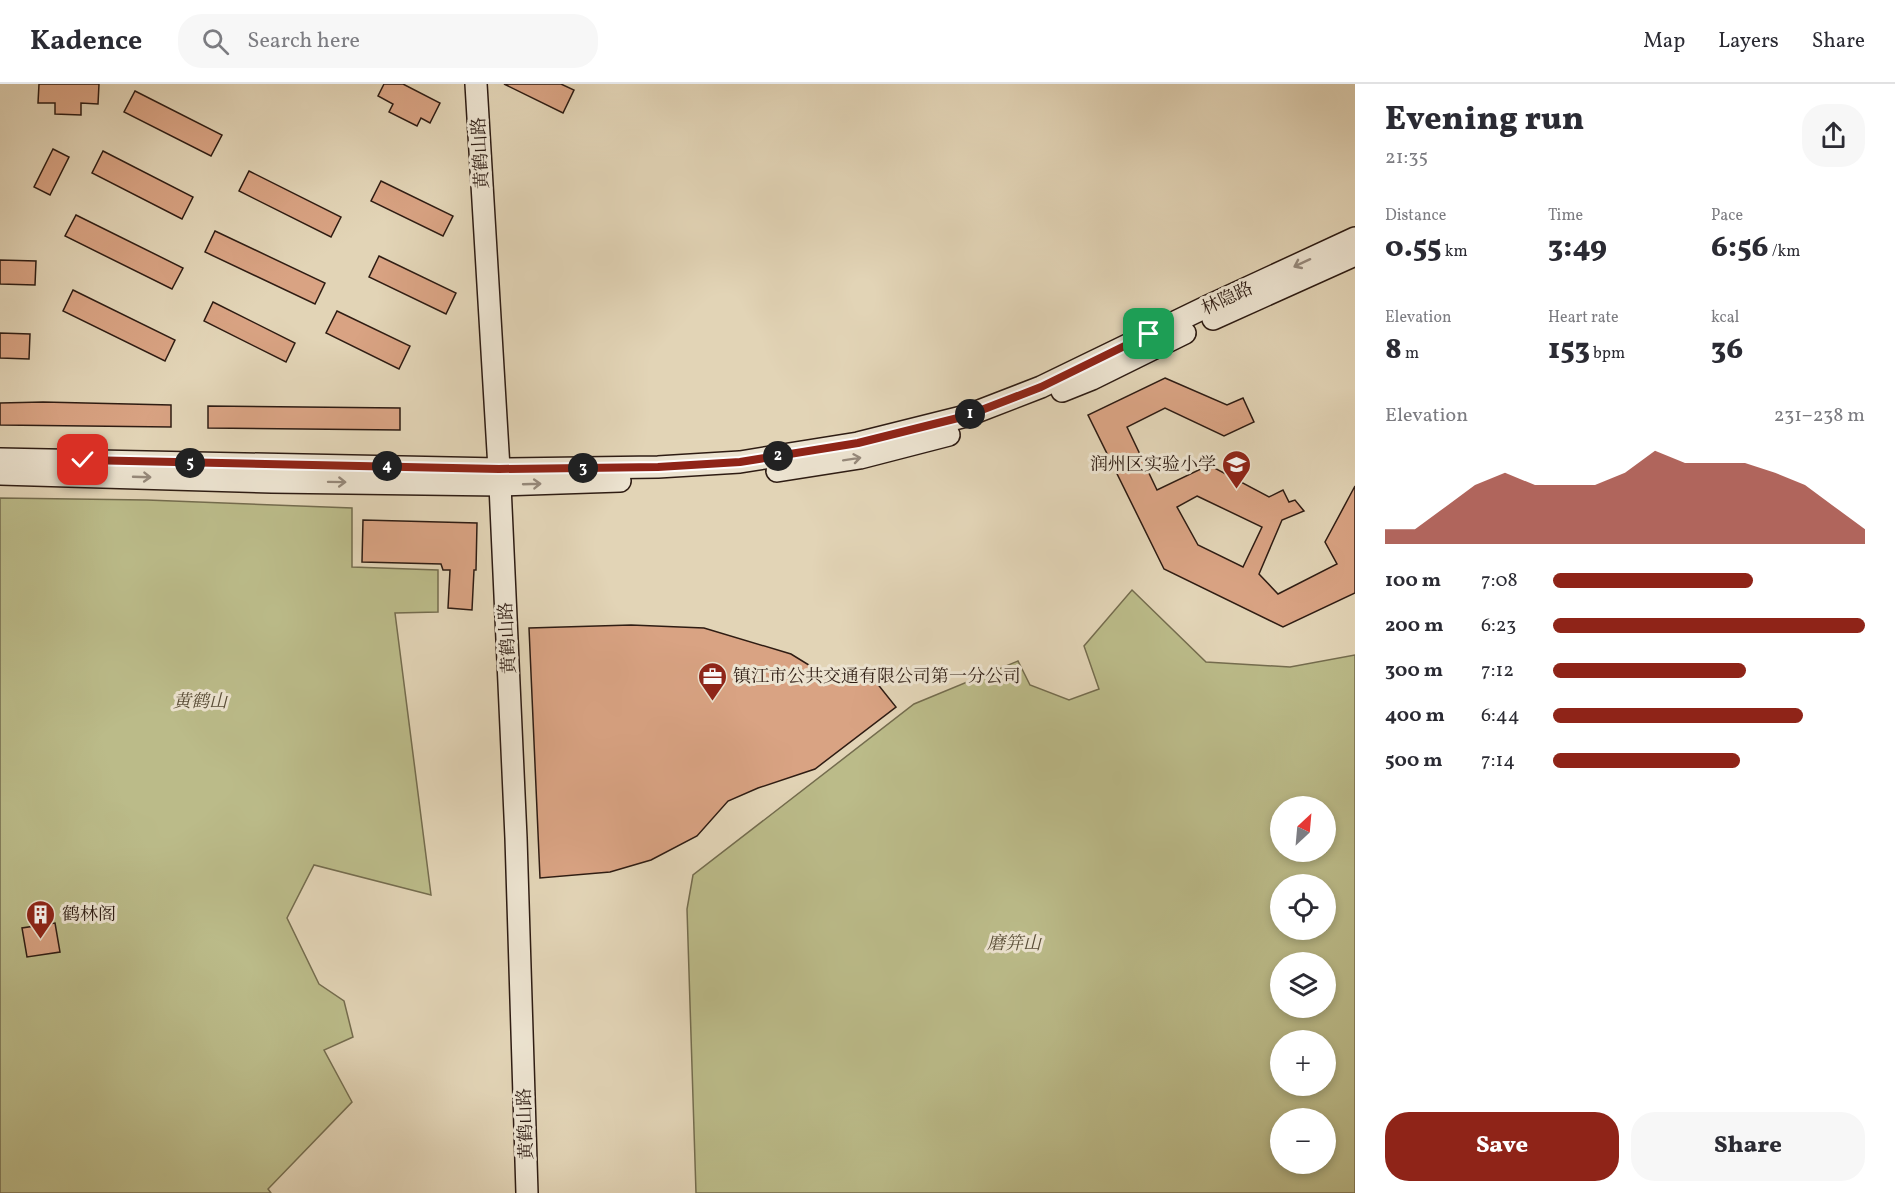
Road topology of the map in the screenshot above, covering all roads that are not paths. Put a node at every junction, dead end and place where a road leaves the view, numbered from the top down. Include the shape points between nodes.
1 (476, 84) edge
2 (1355, 238) edge
3 (1355, 255) edge
4 (0, 459) edge
5 (0, 474) edge
6 (500, 477) junction
7 (527, 1193) edge

1 - 6 street, 黄鹤山路
2 -> 6 street, 林隐路 via 1041,387 966,416 858,443 740,462
6 -> 3 street, 林隐路 via 662,480 744,476 860,458 970,429 1092,379
4 - 6 street, 林隐路
5 -> 6 street, 林隐路 via 272,482
6 - 7 street, 黄鹤山路

